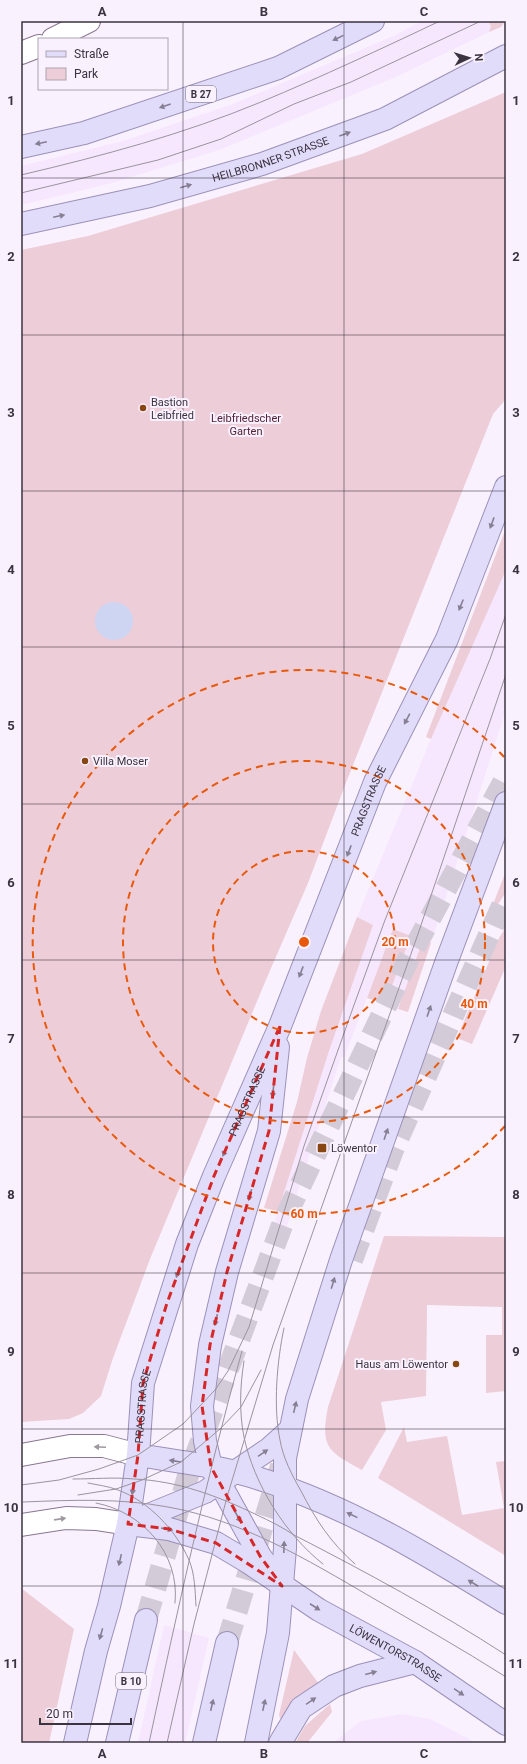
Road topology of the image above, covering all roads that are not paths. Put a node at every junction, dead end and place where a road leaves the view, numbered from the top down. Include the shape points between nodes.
1 (89, 21) edge
2 (373, 21) edge
3 (55, 38) edge
4 (38, 46) edge
5 (21, 53) edge
6 (506, 56) edge
7 (21, 147) edge
8 (21, 224) edge
9 (505, 490) edge
10 (506, 803) edge
11 (280, 1026) junction
12 (289, 1431) junction
13 (21, 1455) edge
14 (138, 1455) junction
15 (222, 1474) junction
16 (285, 1487) junction
17 (128, 1524) junction
18 (21, 1525) edge
19 (282, 1586) junction
20 (506, 1603) edge
21 (146, 1620) tunnel mouth
22 (227, 1643) tunnel mouth
23 (415, 1662) junction
24 (506, 1724) edge
25 (75, 1743) edge
26 (117, 1743) edge
27 (204, 1743) edge
28 (256, 1743) edge
29 (280, 1743) edge

1 - 3 street
2 -> 7 main road, B 27 via 278,68 84,133
4 - 5 street
8 -> 6 main road, HEILBRONNER STRASSE via 150,196 262,164 385,119
9 -> 11 main road, PRAGSTRASSE via 447,639 376,782
12 -> 10 main road via 341,1260 446,963
11 -> 14 main road, PRAGSTRASSE via 187,1244 143,1383
11 -> 15 main road via 268,1131 227,1272 206,1366 202,1406 205,1441
15 -> 12 main road via 269,1449
12 - 16 main road via 285,1458
14 -> 13 street via 104,1446 70,1446
15 -> 14 main road
14 -> 17 main road, PRAGSTRASSE
15 - 16 main road
15 - 17 main road via 205,1492
15 -> 19 main road via 260,1556
19 -> 16 main road
20 -> 16 main road via 352,1515
18 -> 17 street via 66,1518
17 -> 19 main road, LÖWENTORSTRASSE via 169,1529 216,1543
17 -> 25 main road, PRAGSTRASSE
19 -> 23 main road, LÖWENTORSTRASSE via 319,1610
28 -> 19 main road via 274,1657
21 - 26 main road, B 10
27 -> 22 main road
23 -> 24 main road, LÖWENTORSTRASSE
29 -> 23 main road via 301,1708 334,1686 360,1676

